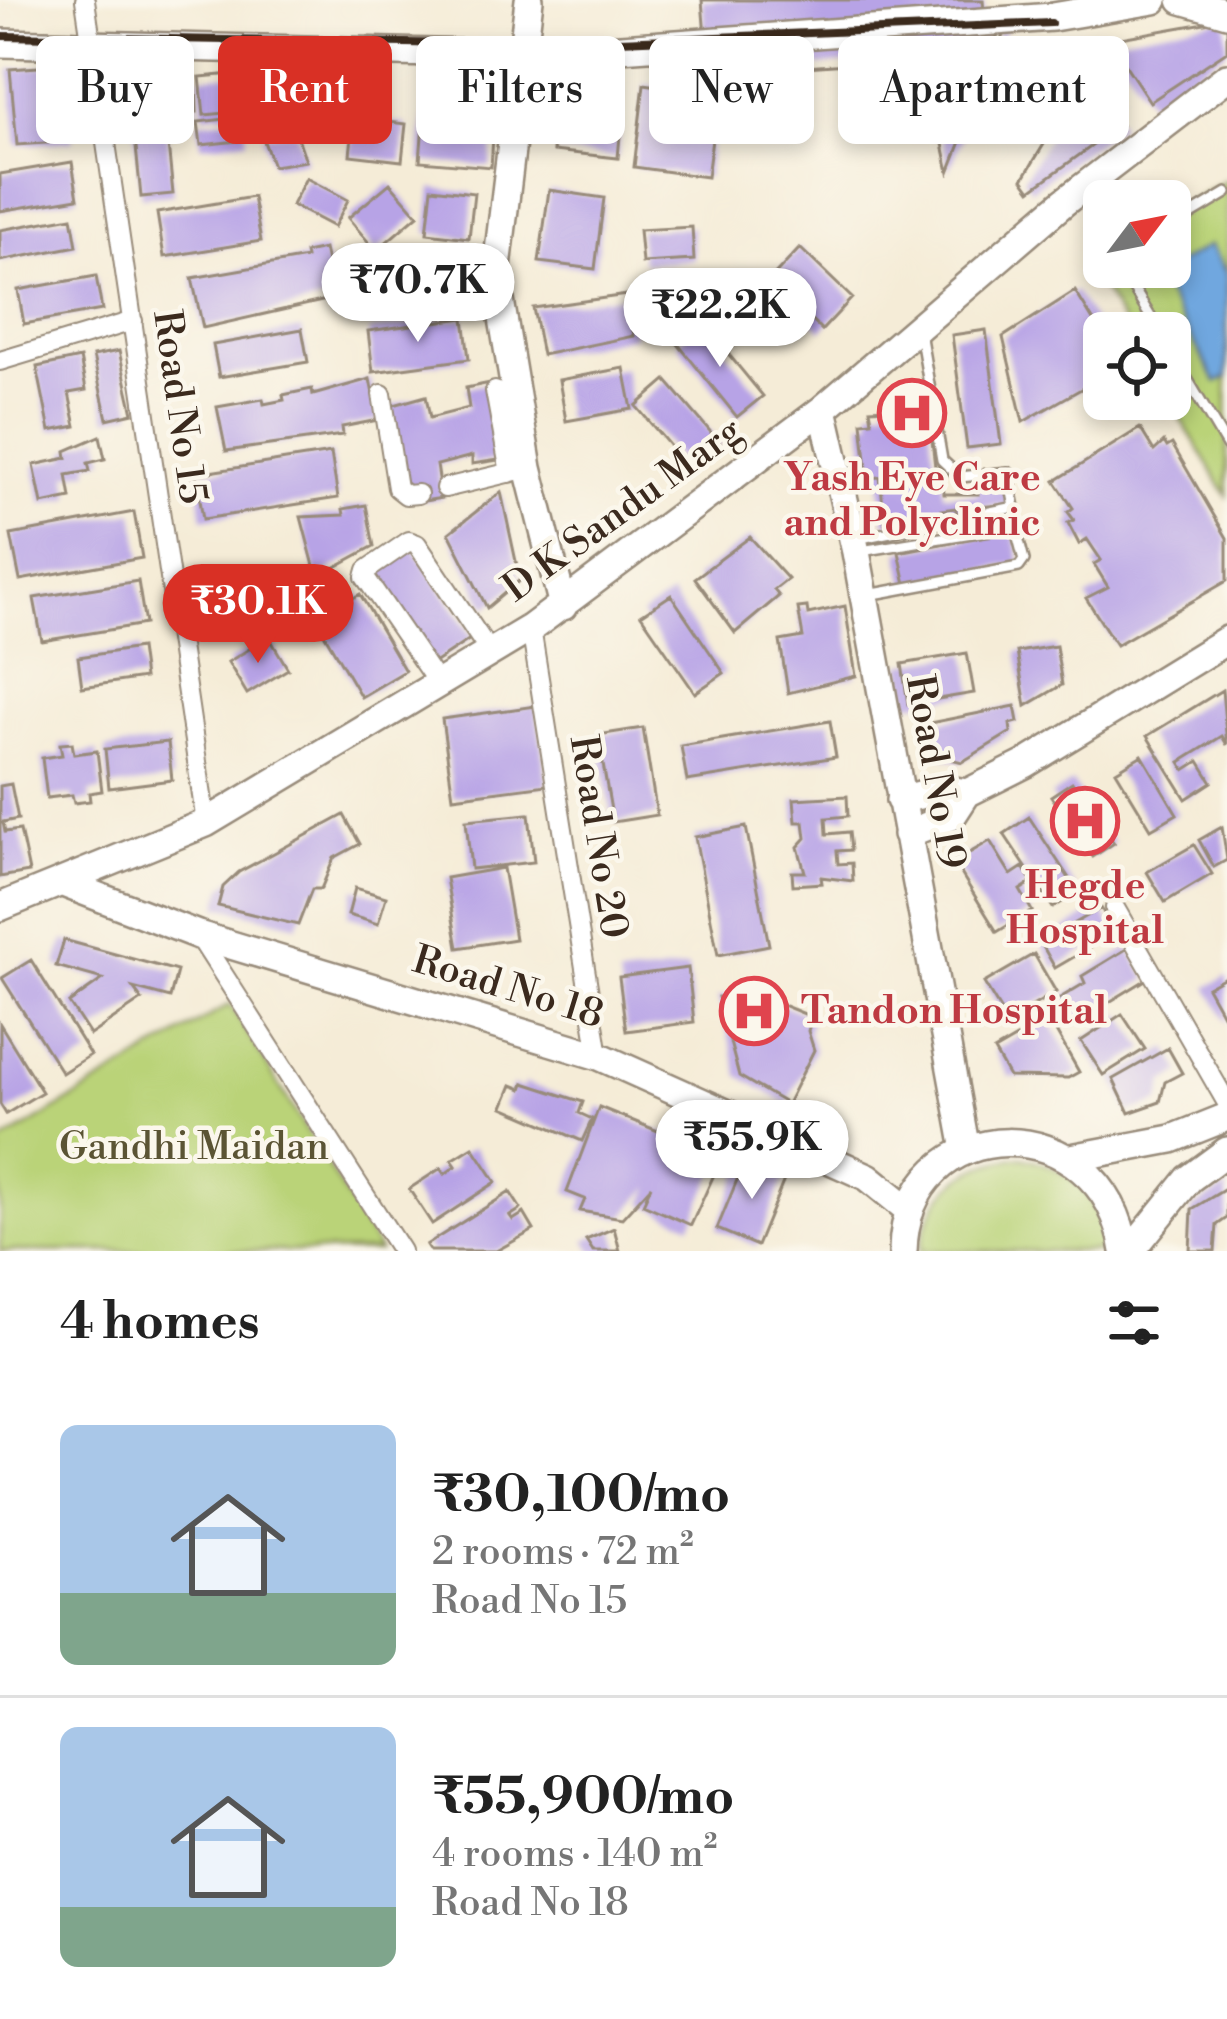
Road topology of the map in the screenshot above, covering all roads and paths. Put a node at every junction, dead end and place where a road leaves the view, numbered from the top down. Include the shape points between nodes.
1 (86, 0) edge
2 (529, 0) edge
3 (1154, 0) edge
4 (1182, 0) edge
5 (1227, 13) edge
6 (91, 36) edge
7 (525, 36) edge
8 (0, 43) edge
9 (36, 43) edge
10 (194, 45) edge
11 (625, 48) edge
12 (416, 53) edge
13 (1227, 77) edge
14 (107, 144) edge
15 (512, 144) edge
16 (1227, 193) edge
17 (1191, 214) edge
18 (133, 321) junction
19 (919, 327) junction
20 (0, 361) edge
21 (1191, 385) edge
22 (495, 391) dead end
23 (382, 394) dead end
24 (824, 409) junction
25 (512, 427) junction
26 (1227, 446) edge
27 (519, 470) junction
28 (445, 488) dead end
29 (418, 494) dead end
30 (855, 546) junction
31 (864, 596) junction
32 (563, 606) junction
33 (531, 628) junction
34 (1227, 640) edge
35 (491, 654) junction
36 (439, 685) junction
37 (967, 793) junction
38 (900, 800) junction
39 (206, 823) junction
40 (907, 834) junction
41 (63, 883) junction
42 (0, 907) edge
43 (1115, 908) dead end
44 (198, 935) junction
45 (599, 1056) junction
46 (1227, 1103) edge
47 (1227, 1117) edge
48 (966, 1150) junction
49 (1227, 1151) edge
50 (1070, 1158) junction
51 (910, 1211) junction
52 (401, 1251) edge
53 (903, 1251) edge
54 (1128, 1251) edge

1 - 6 street, Road No 15
2 - 7 main road
3 - 11 main road via 1053,17
4 - 5 main road
8 - 9 main road
10 - 12 main road
13 - 19 main road, D K Sandu Marg
14 - 18 street, Road No 15
15 - 25 main road via 496,275
16 - 17 lane
18 - 20 street
18 - 39 street, Road No 15
19 - 24 main road, D K Sandu Marg
19 - 30 lane via 942,460 960,477 1009,472 1015,507
21 - 26 lane
22 - 25 street
23 - 29 street via 397,488
24 - 30 main road, Road No 19
24 - 32 main road, D K Sandu Marg
25 - 27 main road
27 - 28 street
27 - 32 main road
30 - 31 main road, Road No 19
30 - 31 lane via 1015,526 1021,544 1022,567
31 - 38 main road, Road No 19
32 - 33 main road, D K Sandu Marg
33 - 35 main road, D K Sandu Marg
33 - 45 street, Road No 20
34 - 37 main road
35 - 36 main road, D K Sandu Marg
35 - 36 street via 409,541 365,577
36 - 39 main road, D K Sandu Marg
37 - 38 main road via 943,789
37 - 40 main road via 952,816
38 - 40 main road, Road No 19
39 - 41 main road, D K Sandu Marg
40 - 48 main road, Road No 19
41 - 42 main road, D K Sandu Marg
41 - 44 main road, Road No 18
43 - 46 street
44 - 45 main road, Road No 18
44 - 52 street
45 - 51 main road, Road No 18 via 868,1177
47 - 50 main road via 1172,1139
48 - 50 main road via 1020,1142
48 - 51 main road via 934,1175
49 - 54 main road via 1189,1179
50 - 54 main road via 1101,1184
51 - 53 main road

